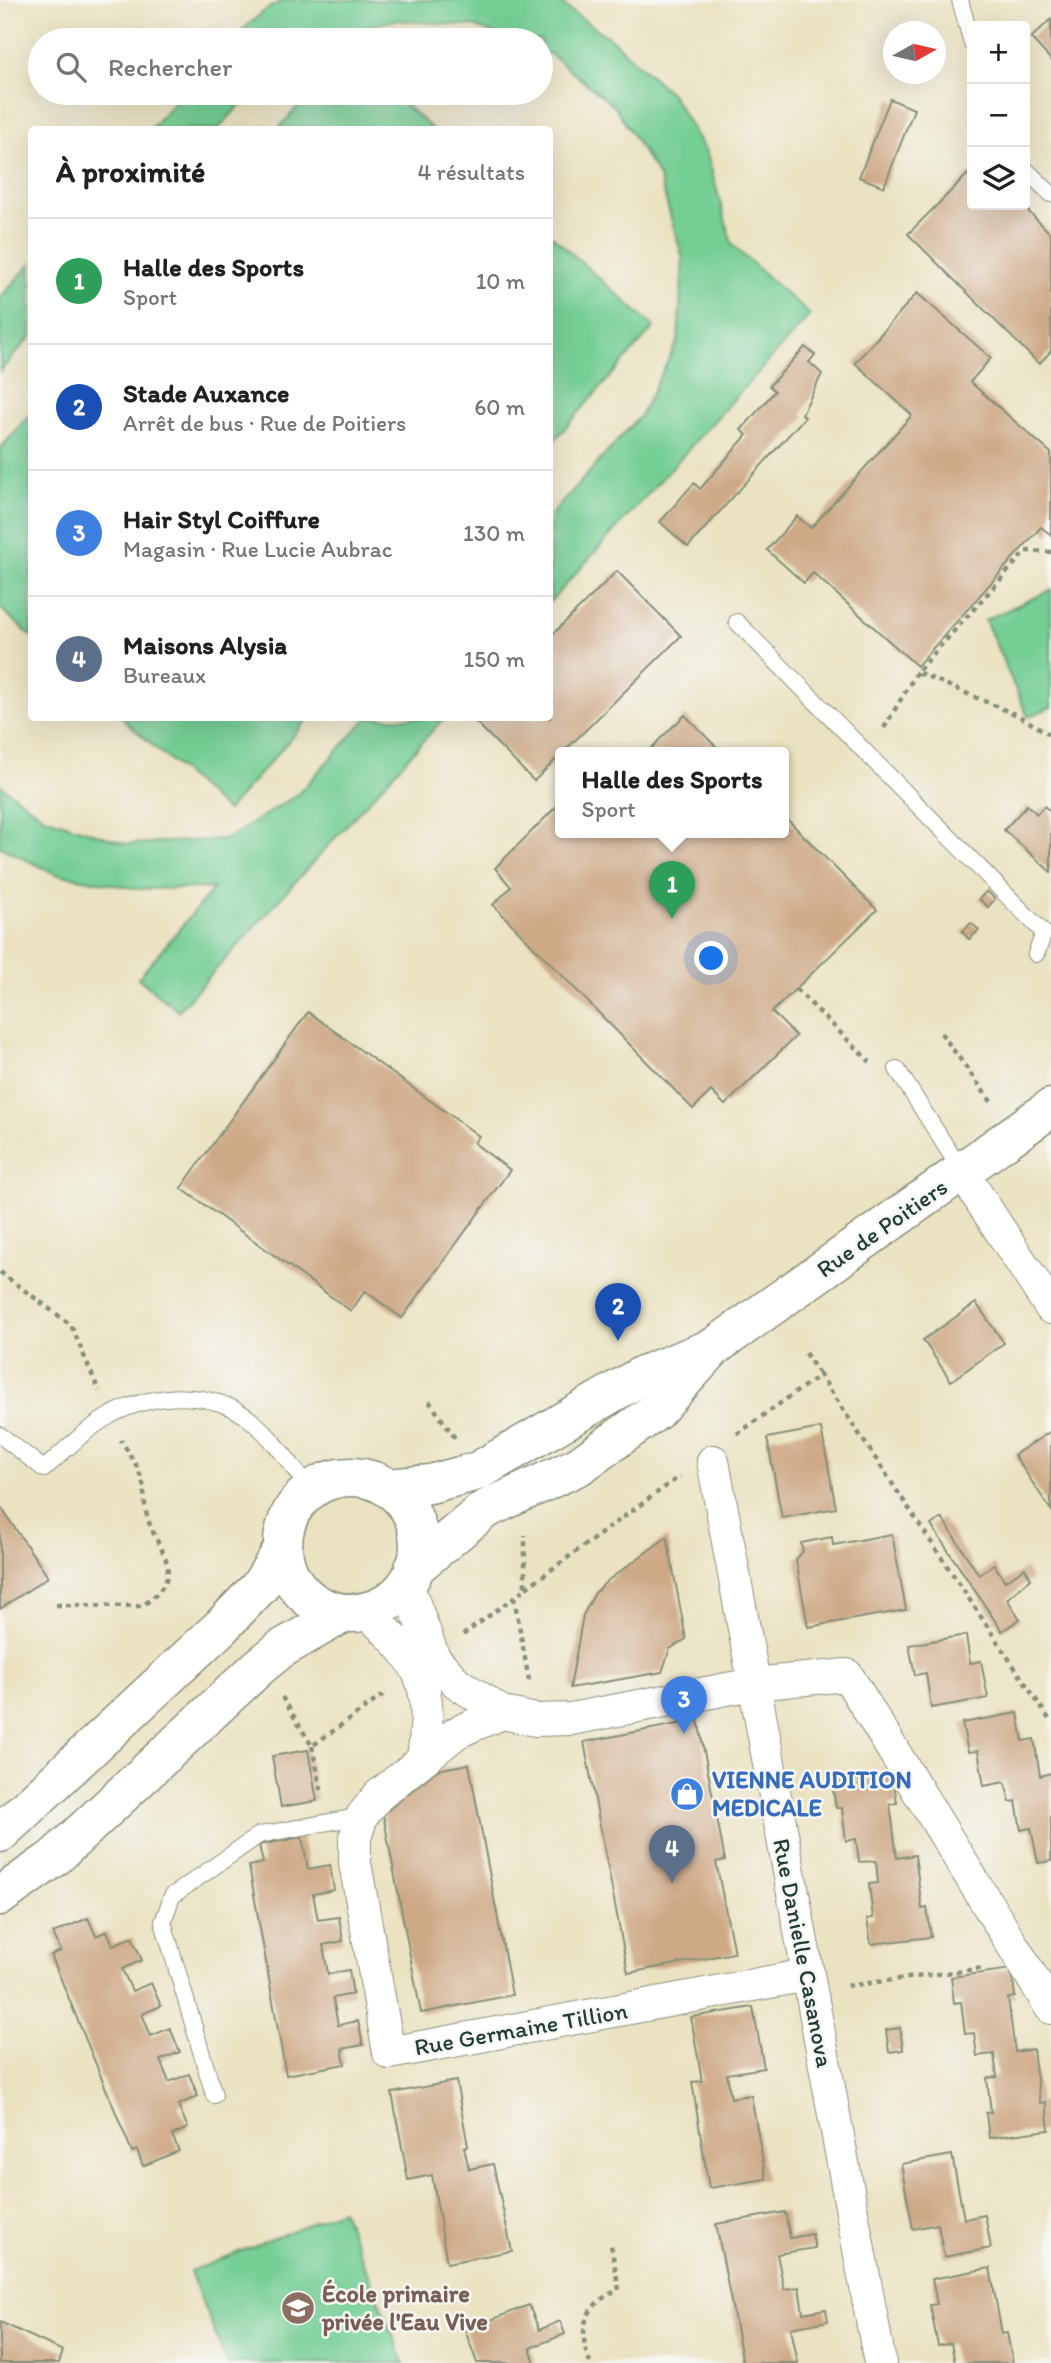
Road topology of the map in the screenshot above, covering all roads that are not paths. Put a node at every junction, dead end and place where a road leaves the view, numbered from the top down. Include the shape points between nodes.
1 (960, 0) edge
2 (967, 26) edge
3 (1030, 174) edge
4 (1051, 194) edge
5 (737, 622) dead end
6 (1036, 954) dead end
7 (897, 1069) dead end
8 (1051, 1108) edge
9 (962, 1171) junction
10 (1051, 1308) edge
11 (714, 1348) junction
12 (0, 1435) edge
13 (712, 1457) road end
14 (388, 1488) junction
15 (310, 1490) junction
16 (283, 1549) junction
17 (411, 1576) junction
18 (355, 1613) junction
19 (753, 1684) junction
20 (503, 1713) junction
21 (423, 1758) junction
22 (362, 1816) junction
23 (0, 1833) edge
24 (0, 1896) edge
25 (809, 1984) junction
26 (1051, 2008) edge
27 (214, 2095) dead end
28 (880, 2363) edge

1 - 2 lane
3 - 4 lane
5 - 6 lane via 1044,933
7 - 9 lane
8 - 9 main road, Rue de Poitiers
9 - 10 street
9 - 11 main road, Rue de Poitiers
11 - 14 main road, Rue de Poitiers via 643,1376 478,1471 430,1485
11 - 17 main road, Rue de Poitiers via 656,1410 579,1466 484,1510
12 - 15 lane via 44,1469 110,1416 140,1403 175,1397 208,1399 250,1419
13 - 19 street, Rue Danielle Casanova
14 - 15 main road via 357,1477 341,1477
14 - 17 main road via 405,1504 415,1524 419,1546
15 - 16 main road via 284,1527
16 - 18 main road via 288,1573 302,1592 321,1607
16 - 23 main road via 260,1586 221,1627
17 - 18 main road via 388,1601
17 - 20 street via 434,1658 457,1683
18 - 21 street via 401,1644 418,1669 428,1713
18 - 24 main road via 289,1644 259,1667 54,1858
19 - 20 street via 571,1719 536,1720
19 - 25 street, Rue Danielle Casanova
19 - 26 street via 848,1675
20 - 21 street, Rue Germaine Tillion via 456,1733
21 - 22 street, Rue Germaine Tillion
22 - 25 street, Rue Germaine Tillion via 355,1838 355,1863 389,2053
22 - 27 lane via 260,1835 172,1896 163,1922
25 - 28 street, Rue Danielle Casanova

